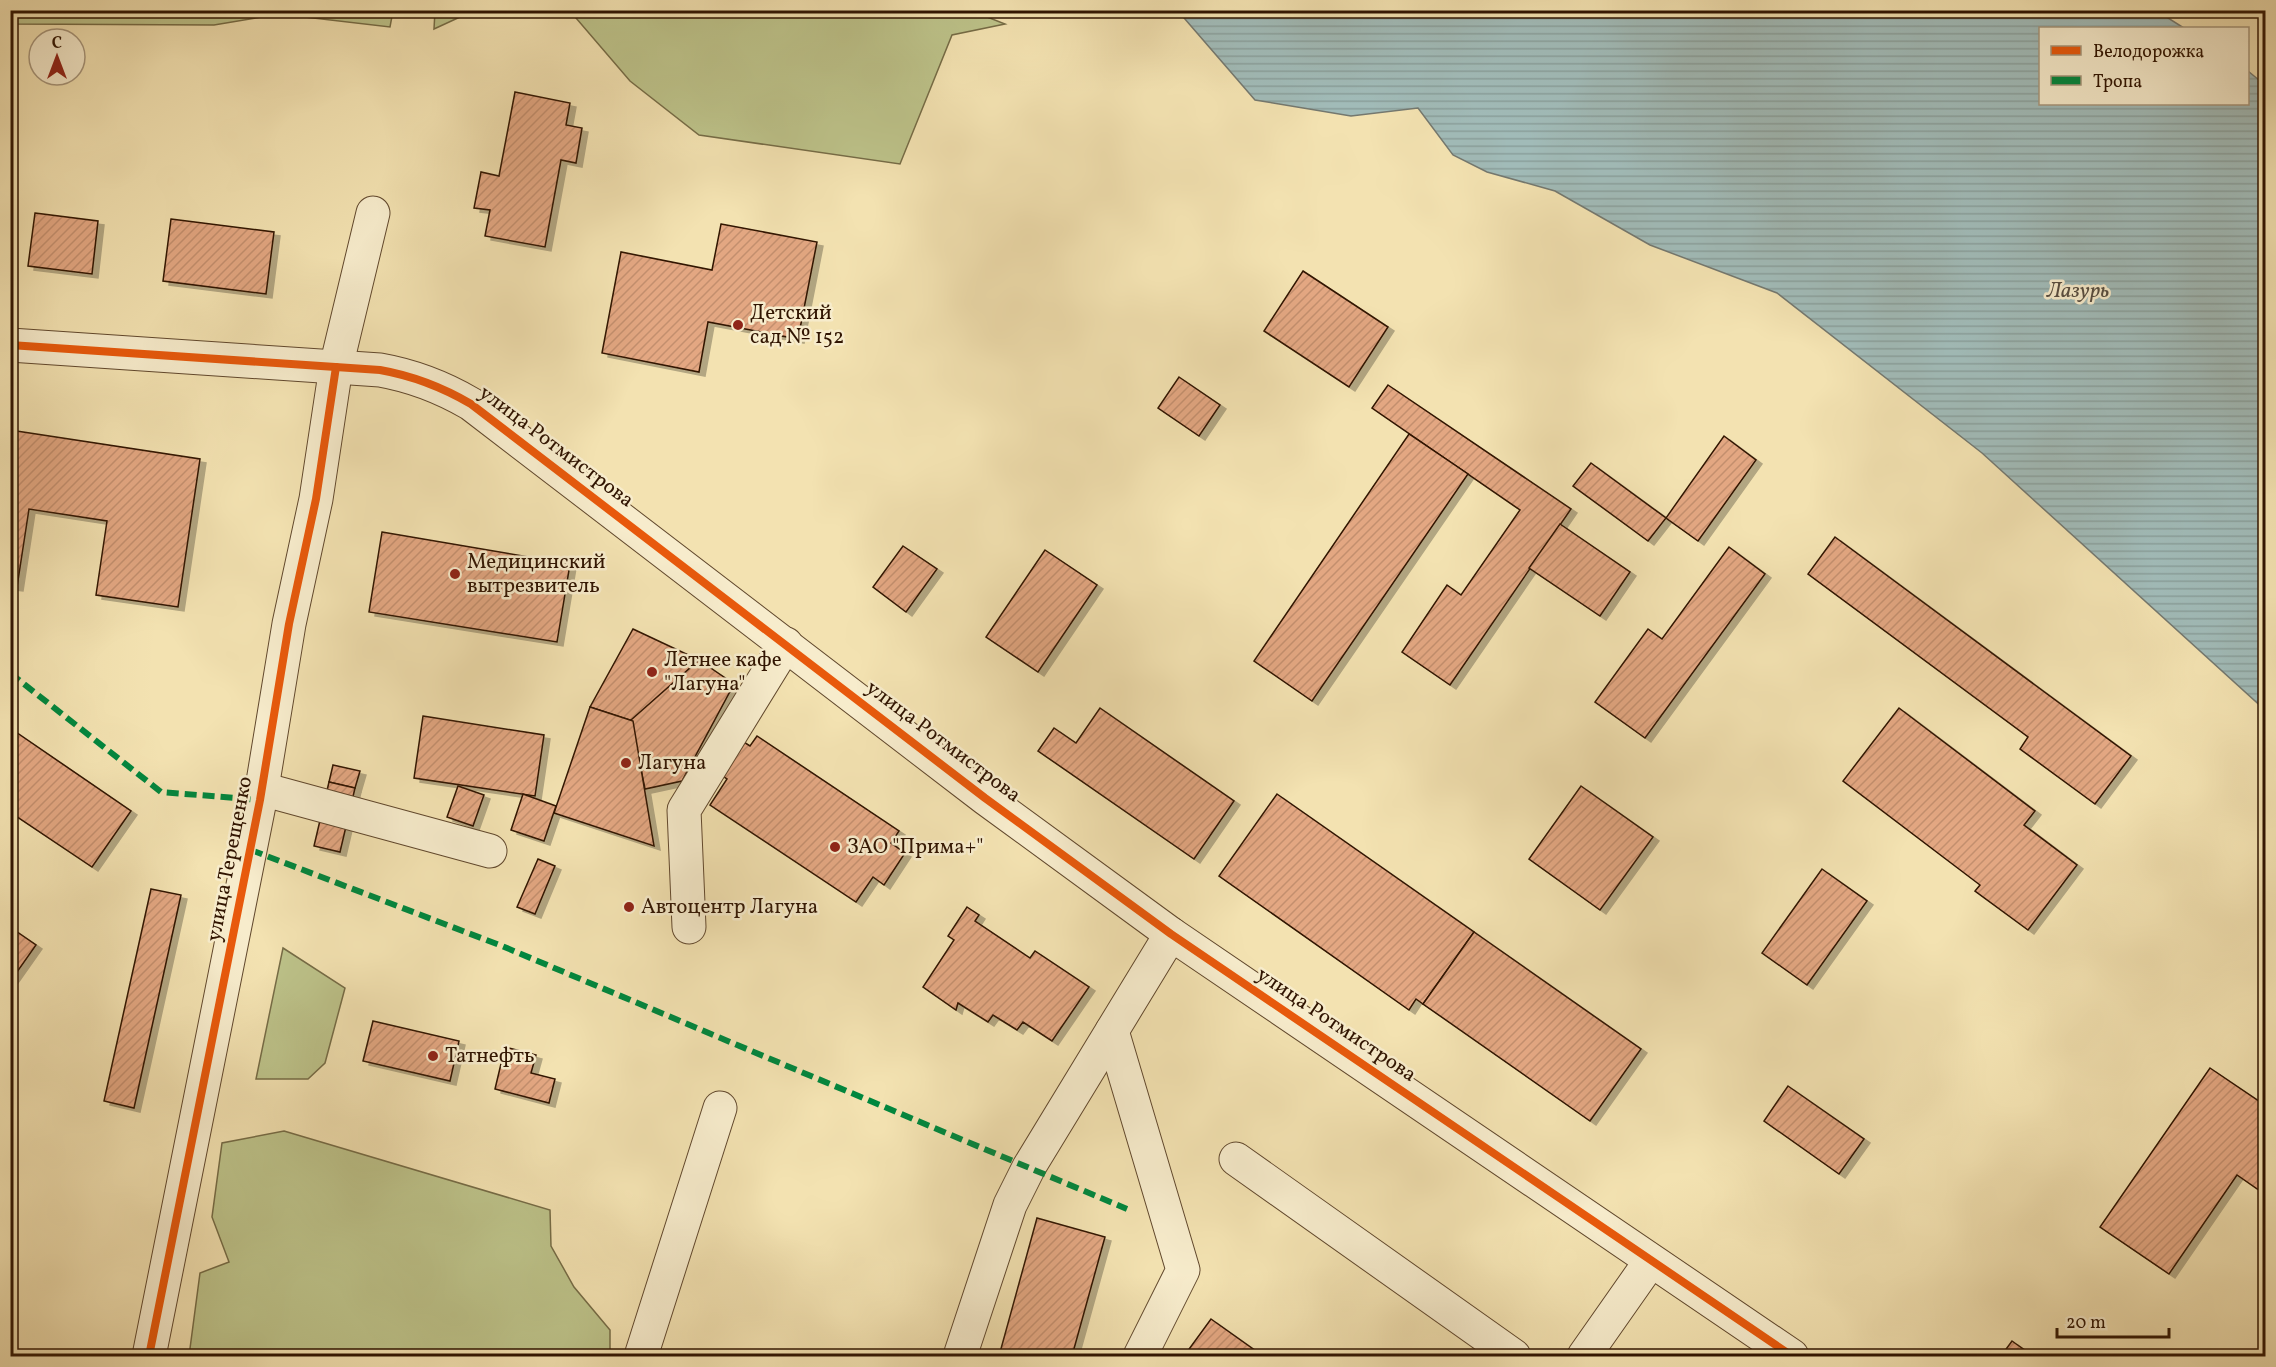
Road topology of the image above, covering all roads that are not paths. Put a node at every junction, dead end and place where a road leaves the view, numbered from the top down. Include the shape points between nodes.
1 (373, 213) dead end
2 (10, 345) edge
3 (336, 367) junction
4 (786, 644) junction
5 (262, 789) junction
6 (490, 851) dead end
7 (689, 927) dead end
8 (1171, 934) junction
9 (1112, 1031) junction
10 (720, 1108) dead end
11 (1236, 1159) dead end
12 (1650, 1262) junction
13 (149, 1356) edge
14 (641, 1356) edge
15 (960, 1356) edge
16 (1140, 1356) edge
17 (1514, 1356) edge
18 (1584, 1356) edge
19 (1792, 1356) edge

1 - 3 street, улица Терещенко
2 - 3 street, улица Ротмистрова
3 - 4 street, улица Ротмистрова via 408,376 471,404
3 - 5 street, улица Терещенко via 316,499
4 - 7 street via 684,810
4 - 8 street, улица Ротмистрова via 994,805
5 - 6 street
5 - 13 street, улица Терещенко
8 - 9 street
8 - 12 street, улица Ротмистрова
9 - 15 street via 1029,1167 1010,1206
9 - 16 street via 1183,1270
10 - 14 street
11 - 17 street
12 - 18 street
12 - 19 street, улица Ротмистрова

